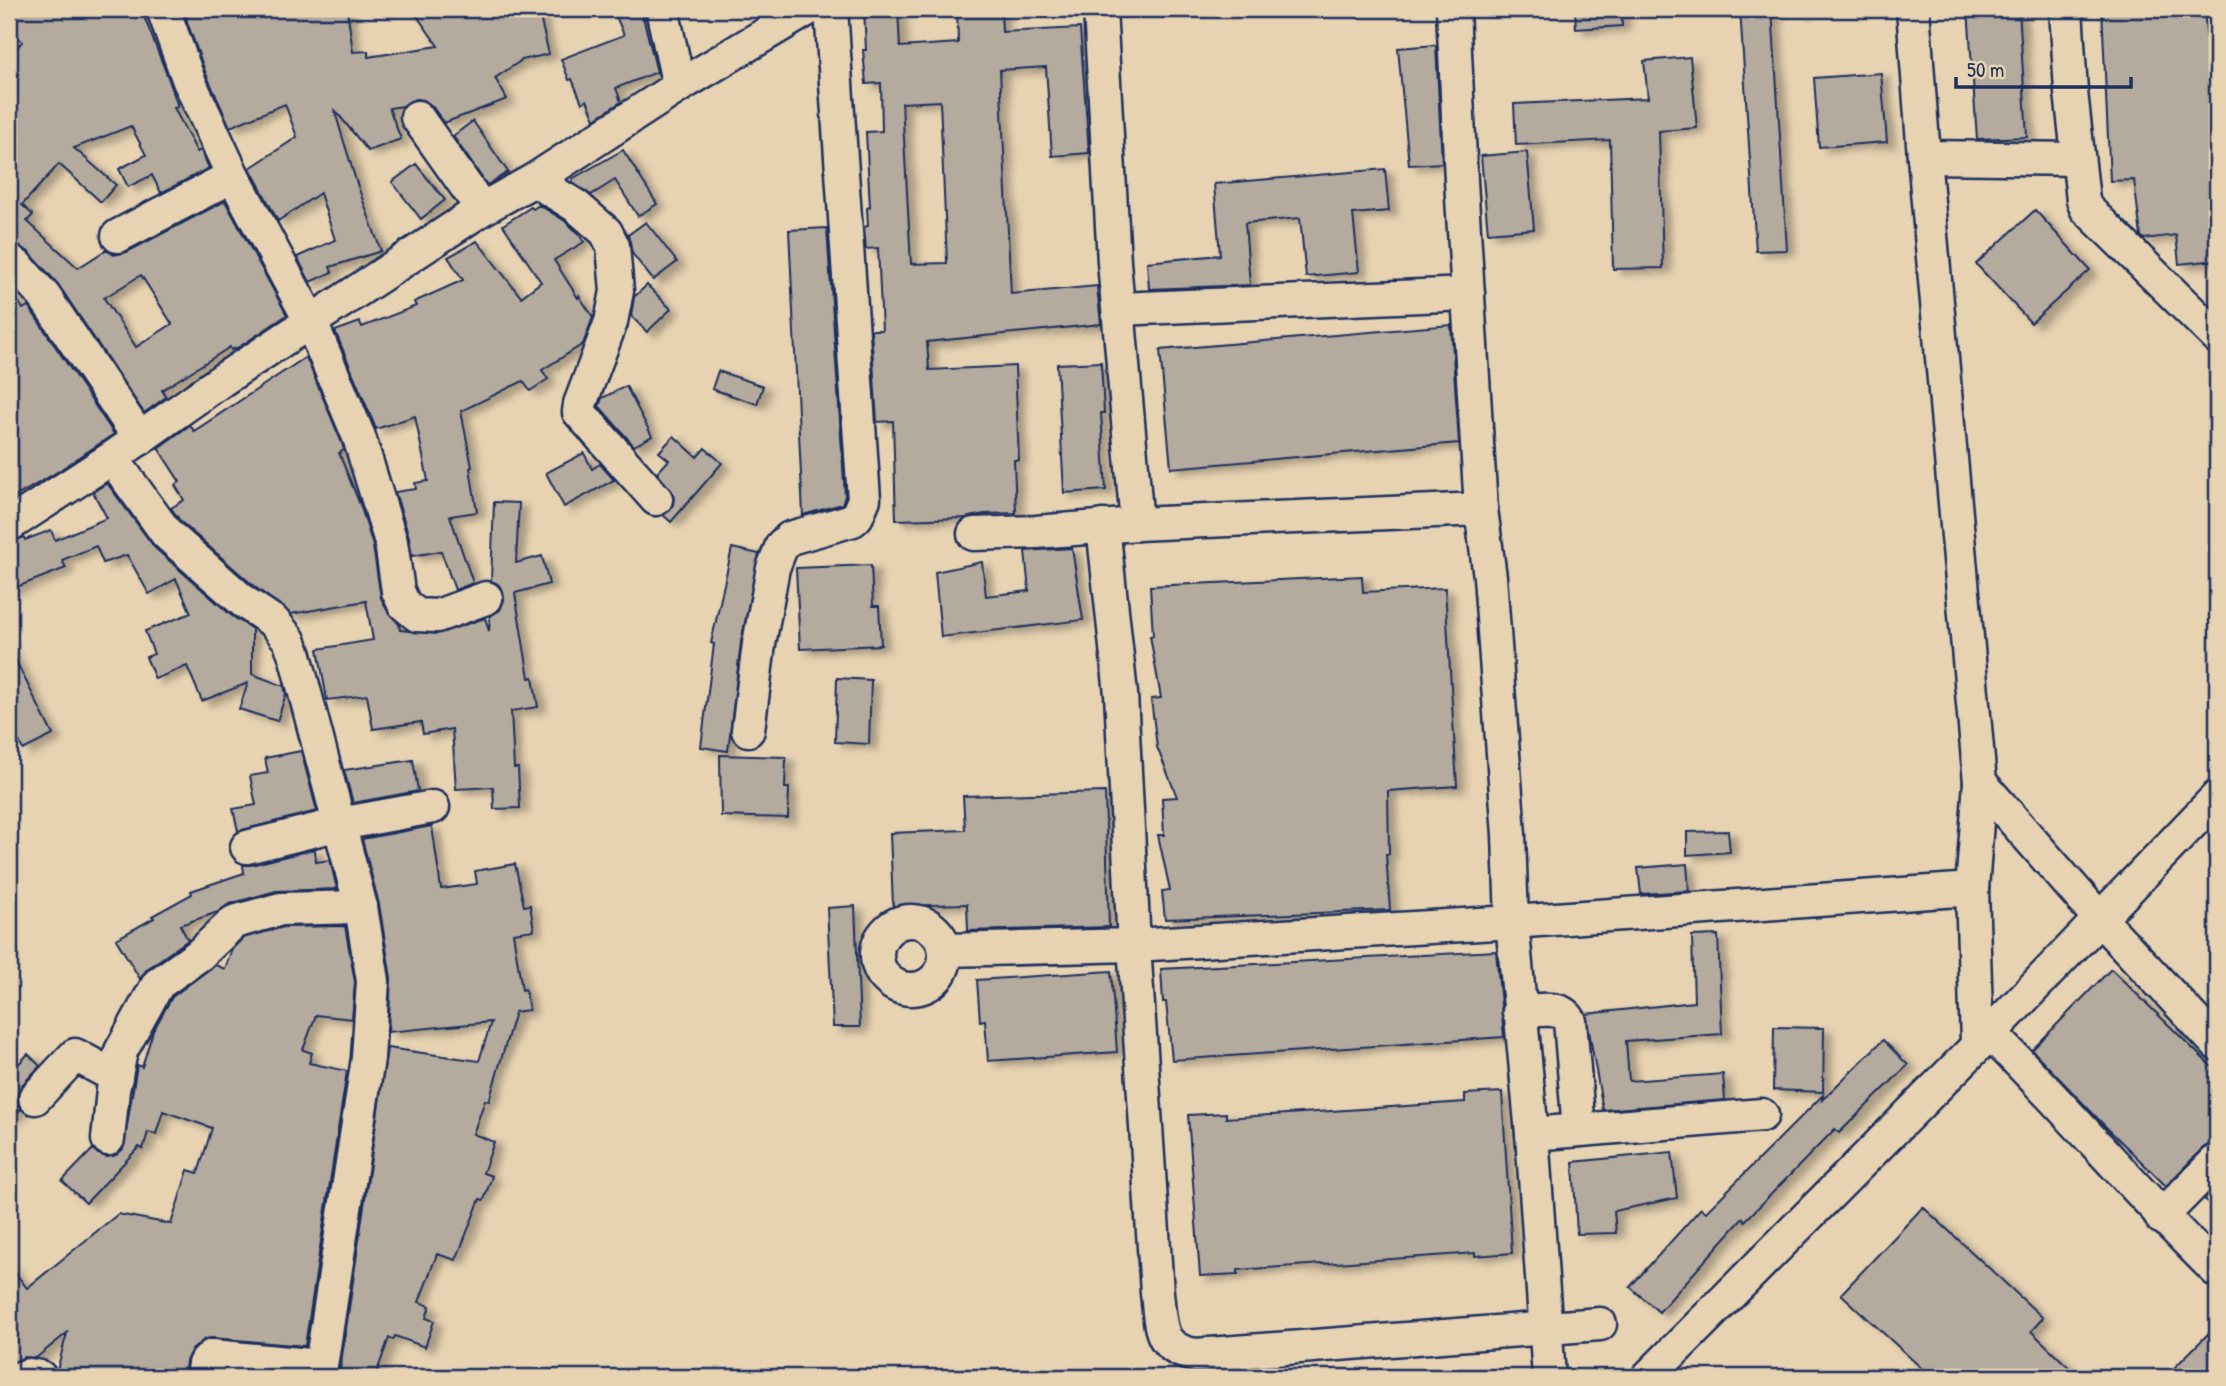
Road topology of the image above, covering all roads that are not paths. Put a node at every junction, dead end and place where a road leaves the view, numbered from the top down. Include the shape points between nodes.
1 (163, 9) edge
2 (662, 9) edge
3 (808, 9) edge
4 (831, 9) edge
5 (1100, 9) edge
6 (1454, 9) edge
7 (1913, 9) edge
8 (2066, 9) edge
9 (679, 86) junction
10 (417, 117) dead end
11 (1924, 156) junction
12 (2078, 159) junction
13 (233, 176) junction
14 (534, 180) junction
15 (482, 209) junction
16 (118, 236) dead end
17 (9, 260) edge
18 (1468, 294) junction
19 (1119, 309) junction
20 (311, 322) junction
21 (2217, 337) edge
22 (140, 439) junction
23 (112, 458) junction
24 (656, 499) dead end
25 (1481, 509) junction
26 (1137, 524) junction
27 (9, 525) edge
28 (1103, 526) junction
29 (974, 534) dead end
30 (486, 598) dead end
31 (748, 730) dead end
32 (1980, 782) junction
33 (2217, 797) edge
34 (433, 807) dead end
35 (340, 824) junction
36 (247, 847) dead end
37 (1972, 889) junction
38 (361, 907) junction
39 (2100, 919) junction
40 (1512, 922) junction
41 (1134, 945) junction
42 (947, 950) dead end
43 (1519, 1012) junction
44 (1984, 1038) junction
45 (2217, 1044) edge
46 (116, 1077) junction
47 (35, 1098) dead end
48 (1762, 1115) dead end
49 (1579, 1130) junction
50 (1532, 1134) junction
51 (108, 1139) dead end
52 (2217, 1160) edge
53 (2161, 1217) junction
54 (2217, 1271) edge
55 (1600, 1324) dead end
56 (1546, 1329) junction
57 (321, 1371) edge
58 (23, 1377) edge
59 (40, 1377) edge
60 (202, 1377) edge
61 (1549, 1377) edge
62 (1648, 1377) edge

1 - 13 street via 189,81
2 - 9 street
3 - 9 street
4 - 31 street via 864,499 853,520 790,538 782,545 761,631
5 - 19 street
6 - 18 street
7 - 11 street
8 - 12 street
9 - 14 street
10 - 15 street
11 - 12 street
11 - 32 street
12 - 21 street via 2086,208
13 - 16 street
13 - 20 street
14 - 15 street
14 - 24 street via 576,206 607,232 613,246 617,291 613,312 579,411
15 - 20 street
17 - 22 street via 44,296
18 - 19 street
18 - 25 street
19 - 26 street
20 - 22 street
20 - 30 street via 359,437 391,542 404,604 417,615 437,616
22 - 23 street
23 - 27 street
23 - 35 street via 167,534 244,602 274,622 289,640
25 - 26 street
25 - 40 street via 1490,577
26 - 28 street
28 - 29 street
28 - 41 street via 1121,694
32 - 37 street
32 - 39 street
33 - 39 street
34 - 35 street
35 - 36 street
35 - 38 street
37 - 40 street
37 - 44 street
38 - 46 street via 281,909 234,922 159,984 121,1051
38 - 57 street via 373,981 368,1058
39 - 44 street
39 - 45 street
40 - 41 street
40 - 43 street
41 - 42 street
41 - 56 street via 1157,1293 1165,1342 1196,1355
43 - 49 street via 1558,1010 1570,1021
43 - 50 street
44 - 53 street via 2024,1066
44 - 62 street
46 - 47 street via 75,1055
46 - 51 street
48 - 49 street
49 - 50 street
50 - 56 street
52 - 53 street
53 - 54 street
55 - 56 street
56 - 61 street
57 - 60 street via 212,1356 204,1364
58 - 59 street

